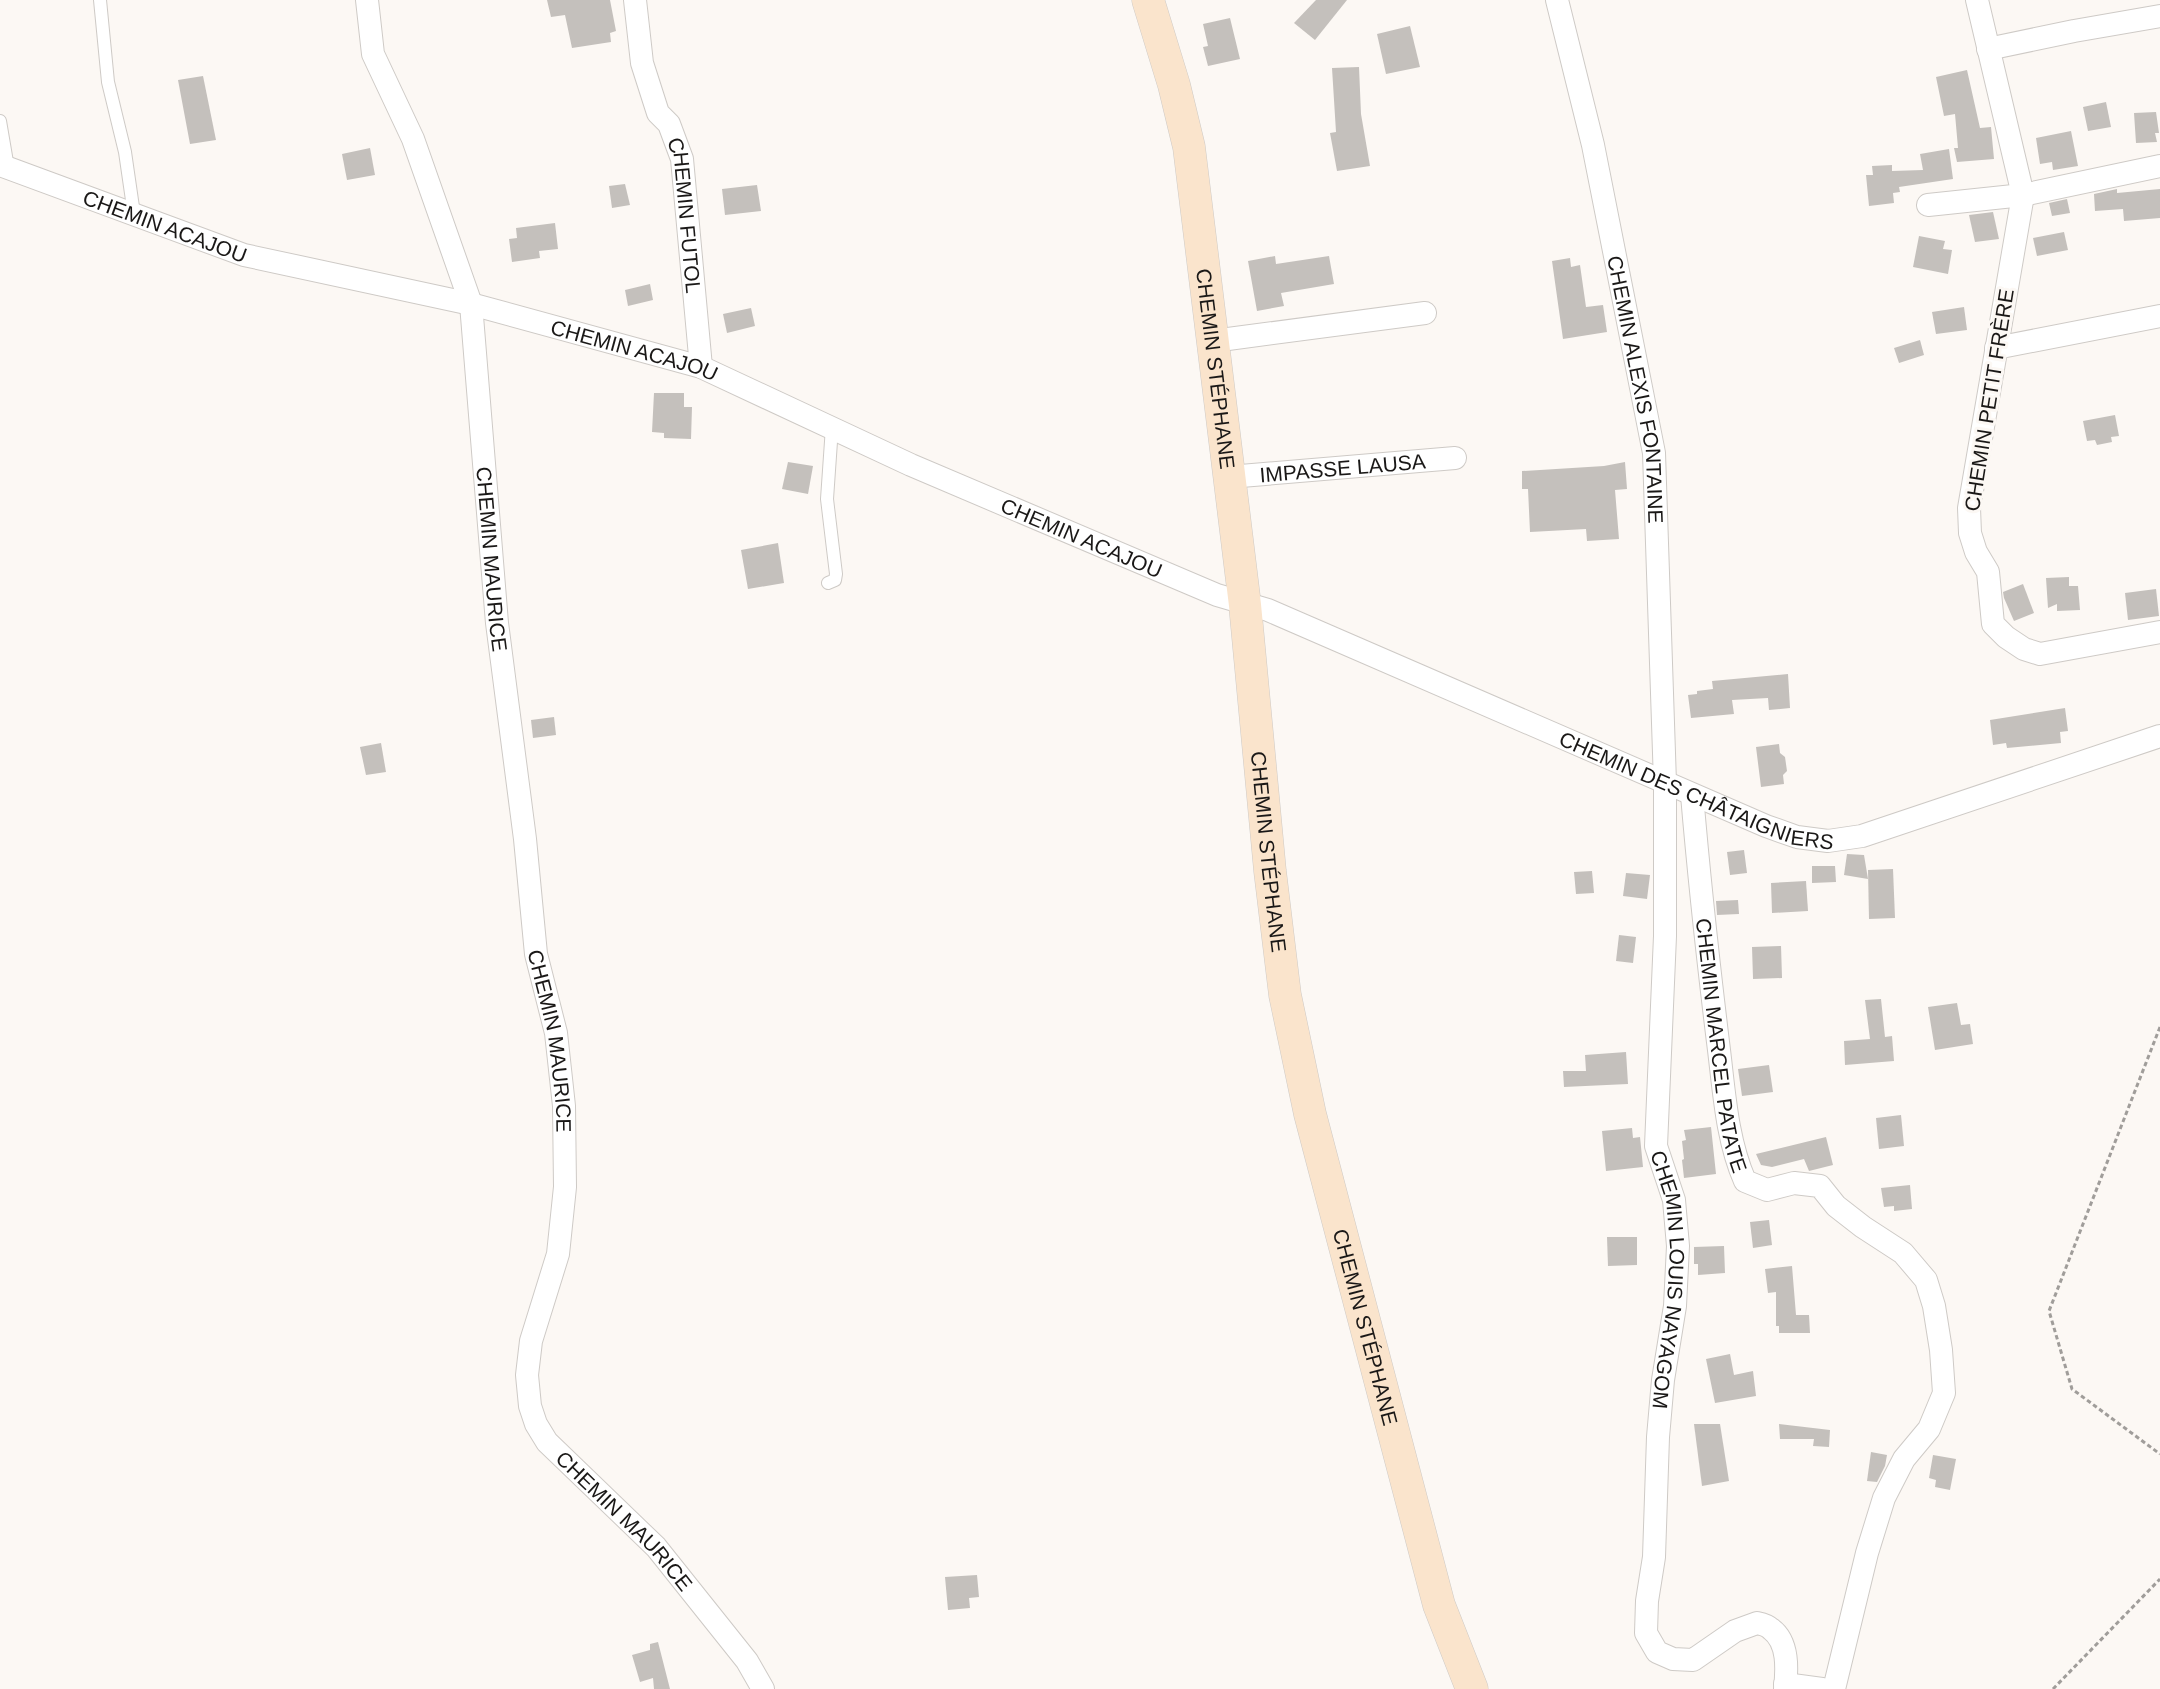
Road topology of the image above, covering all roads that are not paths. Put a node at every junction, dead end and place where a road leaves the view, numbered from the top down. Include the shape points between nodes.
1 (100, 0) edge
2 (367, 0) edge
3 (636, 0) edge
4 (1148, 0) edge
5 (1557, 0) edge
6 (1977, 0) edge
7 (2160, 16) edge
8 (1988, 50) junction
9 (0, 121) edge
10 (2160, 165) edge
11 (4, 166) edge
12 (2023, 195) junction
13 (1928, 205) dead end
14 (134, 214) junction
15 (471, 304) junction
16 (1425, 313) dead end
17 (2160, 316) edge
18 (1213, 341) junction
19 (1996, 348) junction
20 (701, 367) junction
21 (832, 427) junction
22 (1455, 458) dead end
23 (1229, 477) junction
24 (828, 583) dead end
25 (1245, 604) junction
26 (2160, 632) edge
27 (2160, 736) edge
28 (1665, 783) junction
29 (1692, 795) junction
30 (1785, 1686) edge
31 (763, 1689) edge
32 (1472, 1689) edge
33 (1822, 1689) edge
34 (1834, 1689) edge

1 - 14 lane via 108,82 125,152
2 - 15 street, CHEMIN MAURICE via 373,54 412,139
3 - 20 street, CHEMIN FUTOL via 642,63 658,113 669,124 682,159
4 - 18 main road, CHEMIN STÉPHANE via 1189,147
5 - 28 street, CHEMIN ALEXIS FONTAINE via 1593,145 1654,453
6 - 8 street, CHEMIN PETIT FRÈRE
7 - 8 street
8 - 12 street, CHEMIN PETIT FRÈRE
9 - 11 lane
10 - 12 street
11 - 14 street, CHEMIN ACAJOU
12 - 13 street
12 - 19 street, CHEMIN PETIT FRÈRE
14 - 15 street, CHEMIN ACAJOU via 244,255
15 - 20 street, CHEMIN ACAJOU
15 - 31 street, CHEMIN MAURICE via 497,623 536,954 556,1033 564,1106 565,1187 558,1254 531,1341 527,1375 530,1406 546,1442 656,1548 747,1661
16 - 18 street
17 - 19 street
18 - 23 main road, CHEMIN STÉPHANE
19 - 26 street, CHEMIN PETIT FRÈRE via 1969,508 1970,533 1988,572 1993,624 2024,649 2040,654
20 - 21 street, CHEMIN ACAJOU
21 - 24 lane via 827,499 836,574 835,580
21 - 25 street, CHEMIN ACAJOU via 910,465
22 - 23 street, IMPASSE LAUSA
23 - 25 main road, CHEMIN STÉPHANE
25 - 28 street, CHEMIN DES CHÂTAIGNIERS via 1268,610
25 - 32 main road, CHEMIN STÉPHANE via 1287,1006 1310,1114 1439,1605
27 - 29 street, CHEMIN DES CHÂTAIGNIERS via 1862,836 1828,842 1797,837
28 - 29 street, CHEMIN DES CHÂTAIGNIERS
28 - 30 street, CHEMIN LOUIS NAYAGOM via 1665,936 1656,1146 1674,1200 1678,1246 1675,1306 1661,1403 1654,1557 1646,1633 1658,1652 1673,1659 1694,1660 1736,1631 1757,1623 1772,1629 1783,1643
29 - 34 street, CHEMIN MARCEL PATATE via 1719,1051 1735,1157 1745,1181 1767,1190 1794,1183 1820,1186 1836,1206 1903,1253 1926,1280 1941,1350 1944,1393 1929,1429 1904,1459 1884,1498
30 - 33 street

